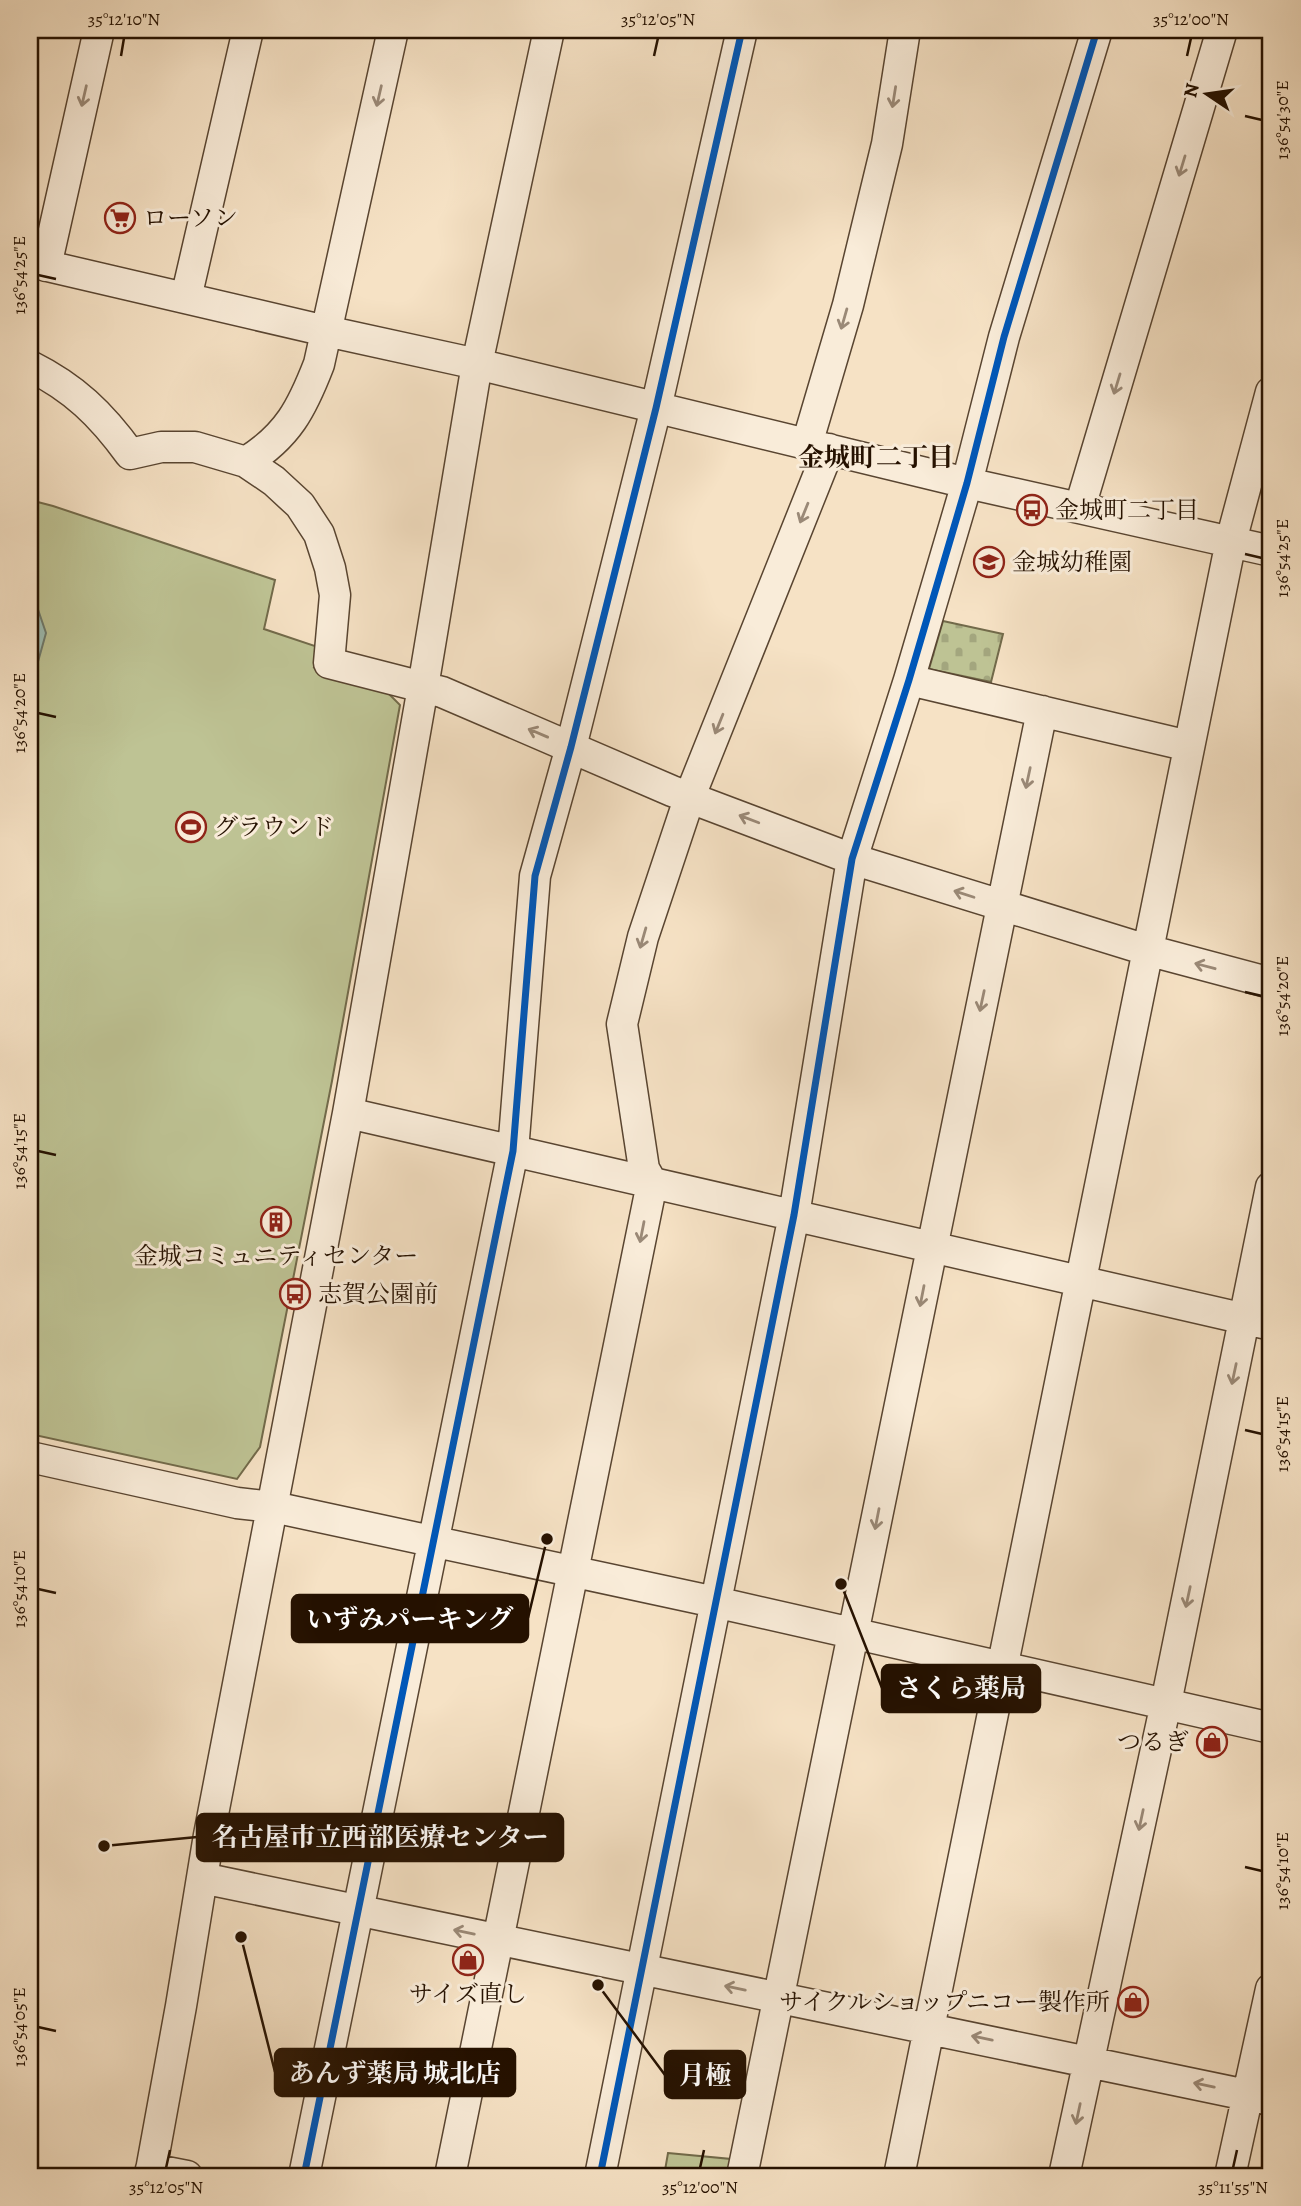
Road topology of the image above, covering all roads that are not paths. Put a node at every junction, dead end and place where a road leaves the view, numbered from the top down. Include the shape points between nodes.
1 (99, 30) edge
2 (248, 30) edge
3 (393, 30) edge
4 (549, 30) edge
5 (742, 30) edge
6 (905, 30) edge
7 (1097, 30) edge
8 (1222, 30) edge
9 (38, 264) edge
10 (186, 298) junction
11 (326, 331) junction
12 (477, 364) junction
13 (30, 366) edge
14 (1271, 392) edge
15 (656, 408) junction
16 (818, 447) junction
17 (246, 462) junction
18 (967, 483) junction
19 (1080, 507) junction
20 (1231, 541) junction
21 (1271, 551) edge
22 (909, 680) junction
23 (423, 687) junction
24 (1042, 711) junction
25 (1189, 746) junction
26 (571, 747) junction
27 (690, 796) junction
28 (852, 859) junction
29 (1002, 906) junction
30 (1147, 950) junction
31 (1271, 983) edge
32 (348, 1113) junction
33 (513, 1151) junction
34 (652, 1183) junction
35 (1271, 1187) edge
36 (794, 1215) junction
37 (932, 1247) junction
38 (1081, 1282) junction
39 (1258, 1322) edge
40 (30, 1457) edge
41 (274, 1507) junction
42 (433, 1542) junction
43 (575, 1571) junction
44 (715, 1602) junction
45 (854, 1633) junction
46 (1004, 1666) junction
47 (1166, 1703) junction
48 (1271, 1728) edge
49 (202, 1878) junction
50 (359, 1910) junction
51 (499, 1939) junction
52 (641, 1968) junction
53 (1271, 1989) edge
54 (779, 1997) junction
55 (929, 2028) junction
56 (1089, 2060) junction
57 (1260, 2097) edge
58 (150, 2172) edge
59 (187, 2176) edge
60 (304, 2176) edge
61 (450, 2176) edge
62 (600, 2176) edge
63 (742, 2176) edge
64 (899, 2176) edge
65 (1064, 2176) edge
66 (1230, 2176) edge

1 -> 9 street
2 - 10 street
3 -> 11 street
4 - 12 street
5 - 15 street
6 -> 16 street via 887,144
7 - 18 street via 1003,337
8 -> 19 street
9 - 10 street
10 - 11 street
11 - 12 street
11 - 17 street via 303,405 285,429
12 - 15 street
12 - 23 street
13 - 17 street via 86,401 130,454 161,447 195,447
14 - 20 street
15 - 16 street
15 - 26 street
16 - 18 street
16 -> 27 street
17 - 23 street via 300,505 319,534 335,595 329,663
18 - 19 street
18 - 22 street
19 - 20 street
20 - 21 street
20 - 25 street
22 - 24 street
22 - 28 street
26 -> 23 street
23 - 32 street
24 - 25 street
24 -> 29 street
25 - 30 street
26 - 27 street
26 - 33 street via 535,876
28 -> 27 street
27 -> 34 street via 643,937 622,1024 644,1169
29 -> 28 street
28 - 36 street
29 - 30 street
29 -> 37 street
31 -> 30 street
30 - 38 street
32 - 33 street
32 - 41 street
33 - 34 street
33 - 42 street
34 - 36 street
34 -> 43 street
35 - 39 street
36 - 37 street
36 - 44 street
37 - 38 street
37 -> 45 street
38 - 39 street
38 - 46 street
39 -> 47 street
40 - 41 street via 237,1503
41 - 42 street
41 - 49 street
42 - 43 street
42 - 50 street
43 - 44 street
43 - 51 street
44 - 45 street
44 - 52 street
45 - 46 street
45 - 54 street
46 - 47 street
46 - 55 street
47 - 48 street
47 -> 56 street
49 - 50 street
49 - 58 street
51 -> 50 street
50 - 60 street
51 - 52 street
51 - 61 street
54 -> 52 street
52 - 62 street
53 - 57 street
54 - 55 street
54 - 63 street
56 -> 55 street
55 - 64 street
57 -> 56 street
56 -> 65 street
57 - 66 street
58 - 59 street

